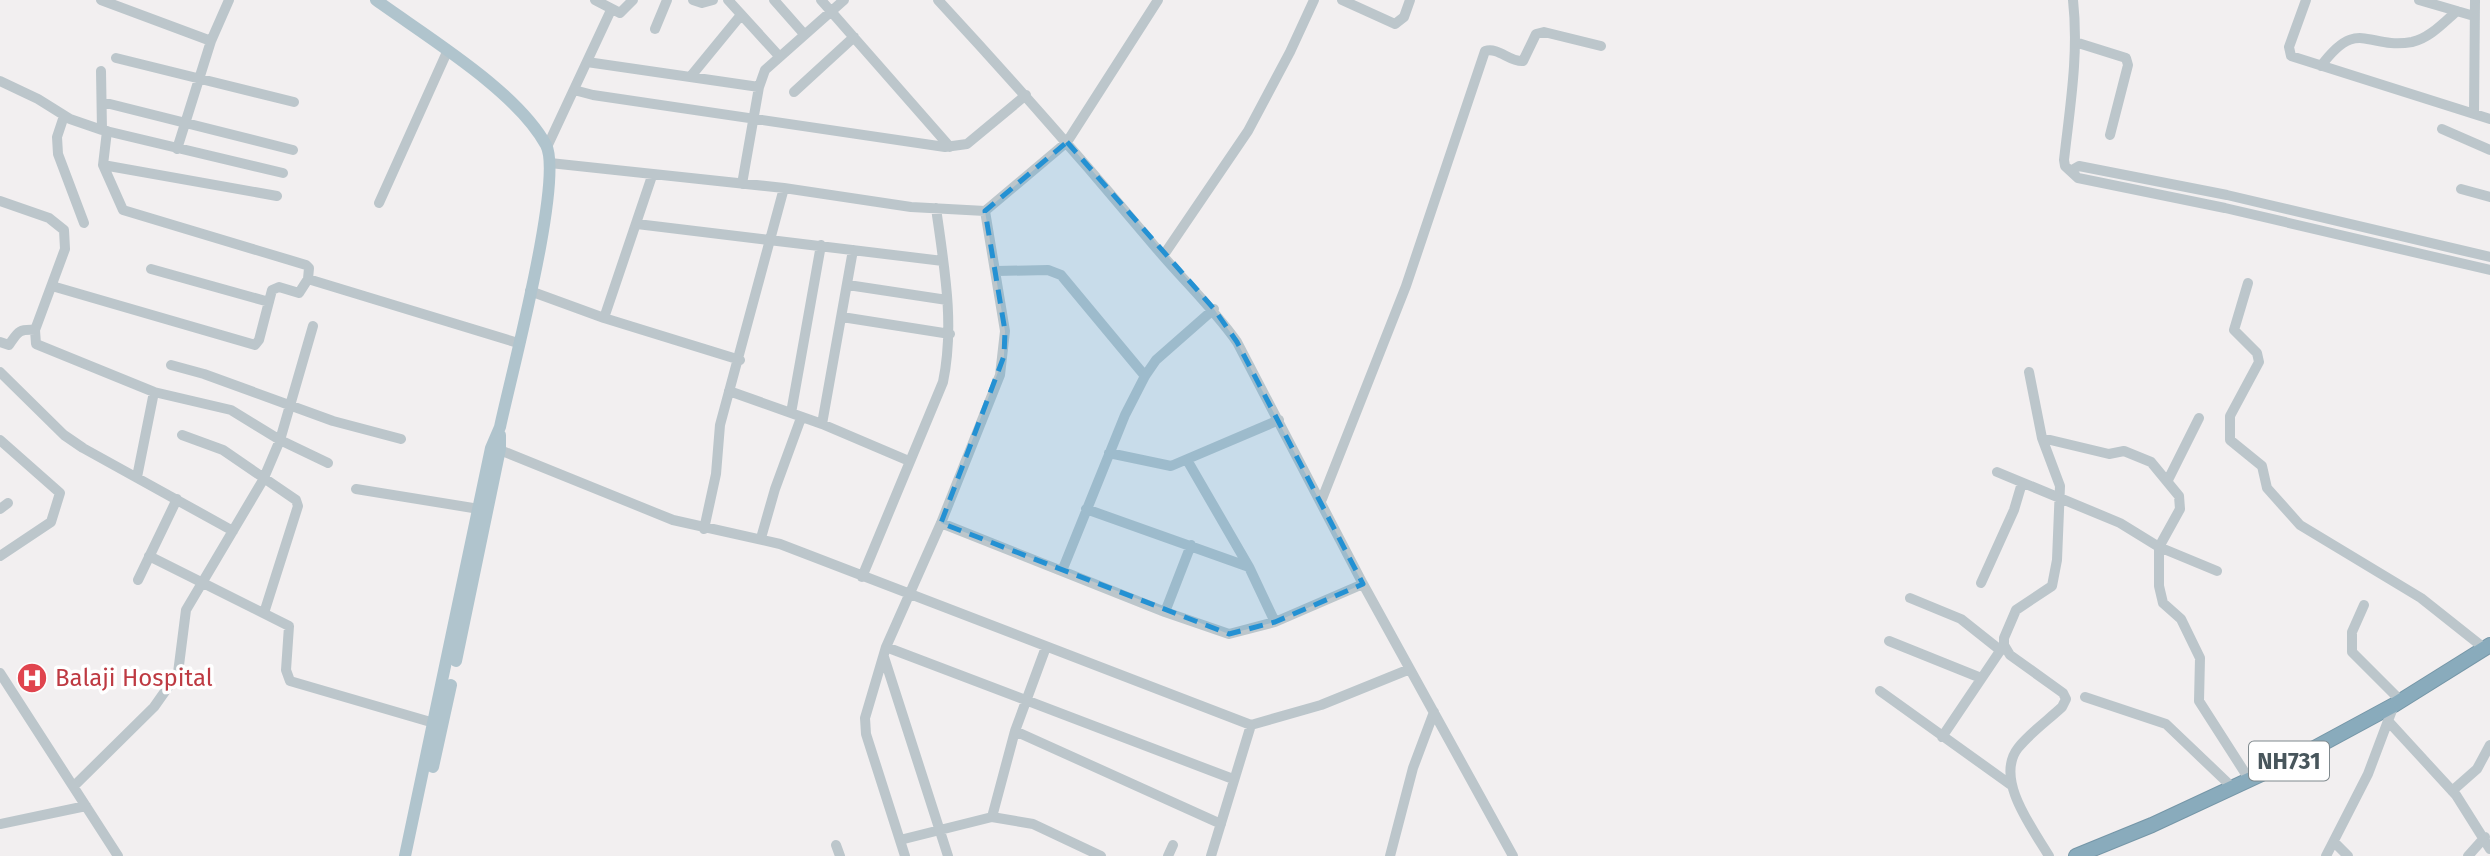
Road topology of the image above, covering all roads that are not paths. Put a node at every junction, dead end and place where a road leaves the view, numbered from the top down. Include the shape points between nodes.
1 (101, 0) edge
2 (229, 0) edge
3 (376, 0) edge
4 (595, 0) edge
5 (633, 0) edge
6 (667, 0) edge
7 (693, 0) edge
8 (713, 0) edge
9 (728, 0) edge
10 (774, 0) edge
11 (821, 0) edge
12 (844, 0) edge
13 (938, 0) edge
14 (1158, 0) edge
15 (1314, 0) edge
16 (1342, 0) edge
17 (1410, 0) edge
18 (2073, 0) edge
19 (2306, 0) edge
20 (2419, 0) edge
21 (2475, 0) edge
22 (611, 10) junction
23 (830, 11) junction
24 (2457, 11) junction
25 (741, 15) junction
26 (2474, 16) junction
27 (655, 29) dead end
28 (804, 34) junction
29 (854, 37) junction
30 (211, 41) junction
31 (2076, 42) junction
32 (1601, 46) dead end
33 (447, 52) junction
34 (779, 56) junction
35 (116, 58) dead end
36 (587, 62) junction
37 (2321, 66) junction
38 (101, 71) dead end
39 (691, 76) junction
40 (198, 79) junction
41 (0, 81) edge
42 (759, 88) junction
43 (574, 90) junction
44 (794, 92) dead end
45 (1026, 95) junction
46 (102, 102) junction
47 (294, 102) dead end
48 (2474, 114) junction
49 (64, 116) junction
50 (2490, 119) edge
51 (753, 120) junction
52 (184, 121) junction
53 (2442, 129) dead end
54 (105, 131) junction
55 (2110, 135) dead end
56 (1067, 142) junction
57 (950, 147) junction
58 (547, 148) junction
59 (177, 149) junction
60 (293, 150) dead end
61 (2490, 150) edge
62 (550, 163) junction
63 (103, 165) junction
64 (2071, 170) junction
65 (283, 173) dead end
66 (652, 176) junction
67 (742, 184) junction
68 (785, 188) junction
69 (2461, 189) dead end
70 (277, 196) dead end
71 (2490, 197) edge
72 (0, 201) edge
73 (379, 203) dead end
74 (936, 208) junction
75 (985, 211) junction
76 (84, 223) dead end
77 (637, 224) junction
78 (772, 238) junction
79 (821, 245) junction
80 (853, 250) junction
81 (1163, 256) junction
82 (2490, 257) edge
83 (943, 261) junction
84 (151, 269) dead end
85 (2490, 270) edge
86 (997, 271) junction
87 (308, 279) junction
88 (2248, 283) dead end
89 (848, 285) junction
90 (52, 286) junction
91 (530, 290) junction
92 (947, 300) junction
93 (269, 302) junction
94 (1214, 309) junction
95 (842, 317) junction
96 (604, 318) junction
97 (313, 326) dead end
98 (35, 330) junction
99 (950, 334) junction
100 (0, 342) edge
101 (518, 343) junction
102 (740, 360) junction
103 (171, 365) dead end
104 (0, 372) edge
105 (2029, 372) dead end
106 (1145, 376) junction
107 (729, 391) junction
108 (154, 392) junction
109 (292, 404) junction
110 (791, 414) junction
111 (802, 418) junction
112 (2199, 418) dead end
113 (1279, 419) junction
114 (822, 424) junction
115 (183, 435) dead end
116 (401, 439) dead end
117 (2042, 439) junction
118 (0, 440) edge
119 (280, 440) junction
120 (496, 449) junction
121 (1109, 453) junction
122 (1187, 460) junction
123 (909, 461) junction
124 (328, 463) dead end
125 (1997, 472) dead end
126 (137, 477) junction
127 (263, 480) junction
128 (2168, 480) junction
129 (2022, 483) junction
130 (356, 489) dead end
131 (2061, 498) junction
132 (177, 499) junction
133 (1322, 499) junction
134 (479, 509) junction
135 (1086, 509) junction
136 (941, 523) junction
137 (704, 529) junction
138 (233, 531) junction
139 (761, 538) junction
140 (1191, 545) junction
141 (2159, 547) junction
142 (0, 556) edge
143 (149, 556) junction
144 (1249, 567) junction
145 (1062, 571) junction
146 (2217, 571) dead end
147 (862, 577) junction
148 (138, 580) dead end
149 (202, 582) junction
150 (1981, 583) dead end
151 (1363, 584) junction
152 (909, 595) junction
153 (1910, 598) dead end
154 (2364, 605) dead end
155 (1165, 612) junction
156 (264, 613) junction
157 (1275, 621) junction
158 (1889, 640) dead end
159 (2487, 646) edge
160 (1046, 647) junction
161 (2002, 648) junction
162 (885, 651) junction
163 (1410, 669) junction
164 (0, 673) edge
165 (1981, 678) junction
166 (1880, 691) dead end
167 (2085, 697) dead end
168 (1027, 698) junction
169 (2398, 703) junction
170 (1434, 712) junction
171 (2388, 721) junction
172 (434, 723) junction
173 (1251, 724) junction
174 (1015, 730) junction
175 (1942, 737) junction
176 (2490, 745) edge
177 (1233, 779) junction
178 (2249, 779) junction
179 (2011, 785) junction
180 (74, 786) junction
181 (2232, 787) junction
182 (2452, 791) junction
183 (86, 806) junction
184 (992, 817) junction
185 (0, 824) edge
186 (1221, 824) junction
187 (939, 830) junction
188 (2485, 837) junction
189 (900, 840) junction
190 (2334, 842) junction
191 (836, 845) dead end
192 (1172, 845) dead end
193 (2490, 849) edge
194 (118, 856) edge
195 (405, 856) edge
196 (414, 856) edge
197 (840, 856) edge
198 (905, 856) edge
199 (948, 856) edge
200 (1101, 856) edge
201 (1168, 856) edge
202 (1211, 856) edge
203 (1390, 856) edge
204 (1514, 856) edge
205 (2049, 856) edge
206 (2076, 856) edge
207 (2326, 856) edge
208 (2348, 856) edge
209 (2468, 856) edge

1 - 30 street
2 - 30 street
3 - 33 main road
4 - 22 street
5 - 22 street via 623,12
6 - 27 street
7 - 8 street
9 - 25 street
10 - 28 street
11 - 23 street
12 - 23 street
13 - 45 street
14 - 56 street
15 - 81 street via 1248,131
16 - 17 street via 1395,24 1404,17
18 - 31 street
19 - 37 street via 2289,54
20 - 24 street
21 - 26 street
22 - 36 street
23 - 28 street
23 - 29 street
24 - 26 street
24 - 37 street via 2413,42 2347,39
25 - 34 street
25 - 39 street
26 - 48 street
28 - 34 street
29 - 44 street
29 - 57 street
30 - 40 street
31 - 55 street via 2126,58
31 - 64 street via 2064,160
32 - 133 street via 1539,32 1523,61 1485,51 1410,274
33 - 58 main road via 522,112
33 - 73 street
34 - 42 street via 765,70
35 - 40 street
36 - 39 street
36 - 43 street
37 - 48 street
38 - 46 street
39 - 42 street
40 - 47 street
40 - 52 street
41 - 49 street
42 - 51 street
43 - 51 street
43 - 58 street
45 - 56 street
45 - 57 street via 967,144
46 - 52 street
46 - 54 street
48 - 50 street
49 - 54 street
49 - 76 street via 57,136 58,155
51 - 57 street
51 - 67 street
52 - 59 street
52 - 60 street
53 - 61 street
54 - 59 street
54 - 63 street
56 - 75 street
56 - 81 street
58 - 62 main road
59 - 65 street
62 - 66 street
62 - 91 main road via 547,205
63 - 70 street
63 - 87 street via 123,210 306,265
64 - 82 street via 2079,166 2227,195
64 - 85 street via 2078,178
66 - 67 street
66 - 77 street
67 - 68 street
68 - 74 street
68 - 78 street
69 - 71 street
72 - 90 street via 49,218 64,230 65,249
74 - 75 street
74 - 83 street
75 - 86 street
77 - 78 street
77 - 96 street
78 - 79 street
78 - 102 street
79 - 80 street
79 - 110 street
80 - 83 street
80 - 89 street
81 - 94 street
83 - 92 street
84 - 93 street
86 - 106 street via 1048,270 1061,275
86 - 136 street via 1005,331 1000,376
87 - 93 street via 299,293 275,287
87 - 101 street
88 - 159 street via 2234,330 2257,353 2259,362 2230,416 2230,440 2262,466 2267,488 2300,525 2420,598
89 - 92 street
89 - 95 street
90 - 93 street via 252,344 259,340
90 - 98 street
91 - 96 street
91 - 101 main road
92 - 99 street
94 - 106 street via 1156,360
94 - 113 street
95 - 99 street
95 - 114 street
96 - 102 street
97 - 109 street
98 - 100 street via 21,329 9,345
98 - 108 street via 34,340 41,346
99 - 123 street via 943,382
101 - 120 main road
102 - 107 street
103 - 109 street
104 - 126 street via 64,435
105 - 117 street
106 - 121 street
107 - 110 street
107 - 137 street
108 - 119 street via 231,410
108 - 126 street
109 - 116 street via 333,421
109 - 119 street
110 - 111 street
111 - 114 street
111 - 139 street
112 - 128 street
113 - 122 street
113 - 133 street
114 - 123 street
115 - 127 street via 223,450
117 - 128 street via 2109,454 2124,451 2151,462
117 - 131 street via 2056,471
118 - 142 street via 60,493 51,522
119 - 124 street
119 - 127 street
120 - 134 main road
120 - 137 street
120 - 196 main road
121 - 122 street via 1166,466
121 - 135 street
122 - 144 street
123 - 147 street
125 - 129 street
126 - 132 street
127 - 138 street
127 - 156 street via 291,495 298,506
128 - 141 street via 2181,504
129 - 131 street
129 - 150 street
130 - 134 street
131 - 141 street via 2120,523
131 - 161 street via 2053,586 2016,610
132 - 138 street
132 - 143 street
133 - 151 street
134 - 172 main road
135 - 140 street
135 - 145 street
136 - 145 street
136 - 152 street
137 - 139 street
138 - 149 street
139 - 147 street
140 - 144 street
140 - 155 street
141 - 146 street
141 - 178 street via 2164,603 2181,619 2200,658 2199,701
143 - 148 street
143 - 149 street
144 - 157 street
145 - 155 street
147 - 152 street
149 - 156 street
149 - 180 street via 186,610 178,673 170,688
151 - 157 street
151 - 163 street
152 - 160 street
152 - 162 street
153 - 161 street via 1961,619
154 - 169 street via 2352,632 2353,652
155 - 157 street via 1230,634
156 - 172 street via 289,626 286,670 290,681
158 - 165 street
159 - 169 highway, NH731
160 - 168 street
160 - 173 street
161 - 165 street
161 - 179 street via 2066,699 2018,747
162 - 168 street
162 - 187 street
162 - 189 street via 865,726
163 - 170 street
163 - 173 street via 1321,705
164 - 180 street
165 - 175 street
166 - 175 street
167 - 181 street via 2173,728
168 - 174 street
168 - 177 street
169 - 171 street
169 - 178 highway, NH731
170 - 203 street via 1413,768
170 - 204 street
171 - 182 street
171 - 190 street
172 - 195 main road
173 - 177 street
174 - 184 street
174 - 186 street
175 - 179 street
176 - 182 street via 2477,769
177 - 186 street
178 - 181 highway, NH731
179 - 205 street
180 - 183 street
181 - 206 highway, NH731
182 - 188 street
183 - 185 street
183 - 194 street
184 - 187 street
184 - 200 street via 1033,824
186 - 202 street
187 - 189 street
187 - 199 street
188 - 193 street
188 - 209 street
189 - 198 street
190 - 207 street
190 - 208 street
191 - 197 street
192 - 201 street

